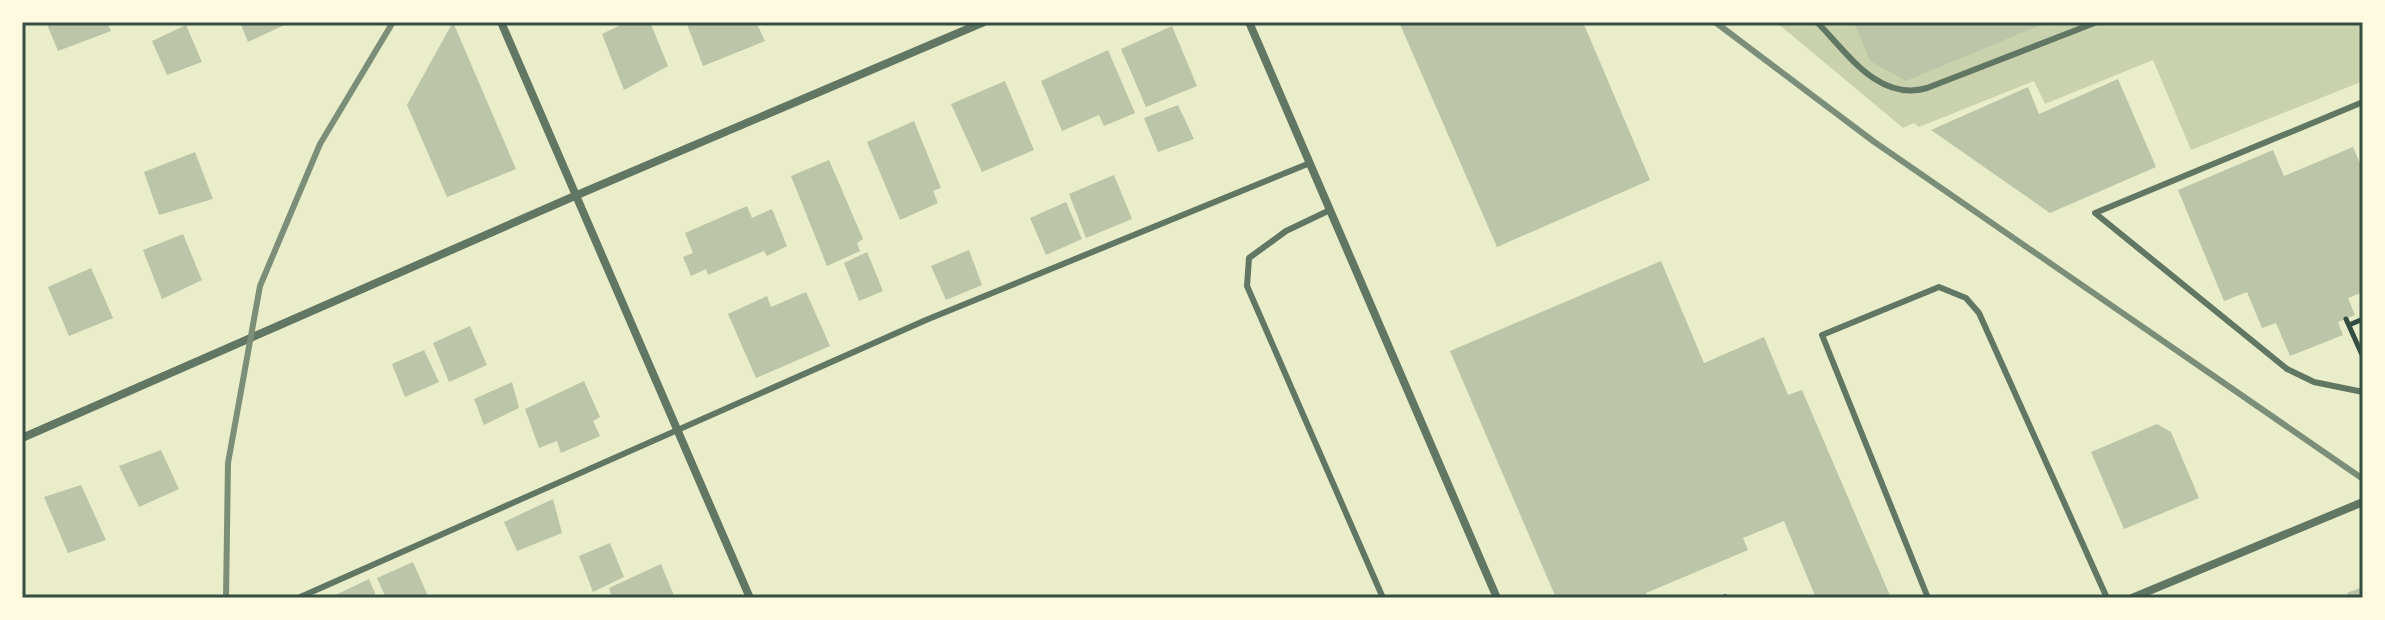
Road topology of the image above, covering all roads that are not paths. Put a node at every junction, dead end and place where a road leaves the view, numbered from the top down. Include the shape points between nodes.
1 (501, 22) edge
2 (984, 22) edge
3 (1249, 22) edge
4 (1817, 22) edge
5 (2097, 22) edge
6 (2363, 102) edge
7 (1310, 163) junction
8 (577, 195) junction
9 (1330, 210) junction
10 (2363, 392) edge
11 (677, 429) junction
12 (22, 438) edge
13 (2363, 502) edge
14 (298, 598) edge
15 (750, 598) edge
16 (1383, 598) edge
17 (1497, 598) edge
18 (1928, 598) edge
19 (2107, 598) edge
20 (2132, 598) edge

1 - 8 street
2 - 8 street
3 - 7 street
4 - 5 lane via 1866,72 1903,93
6 - 10 lane via 2095,213 2287,369 2314,382
7 - 9 street
7 - 11 lane via 926,320
8 - 11 street
8 - 12 street
9 - 16 lane via 1286,231 1249,258 1247,286
9 - 17 street
11 - 14 lane
11 - 15 street
13 - 20 street
18 - 19 lane via 1822,335 1939,287 1966,298 1979,313

